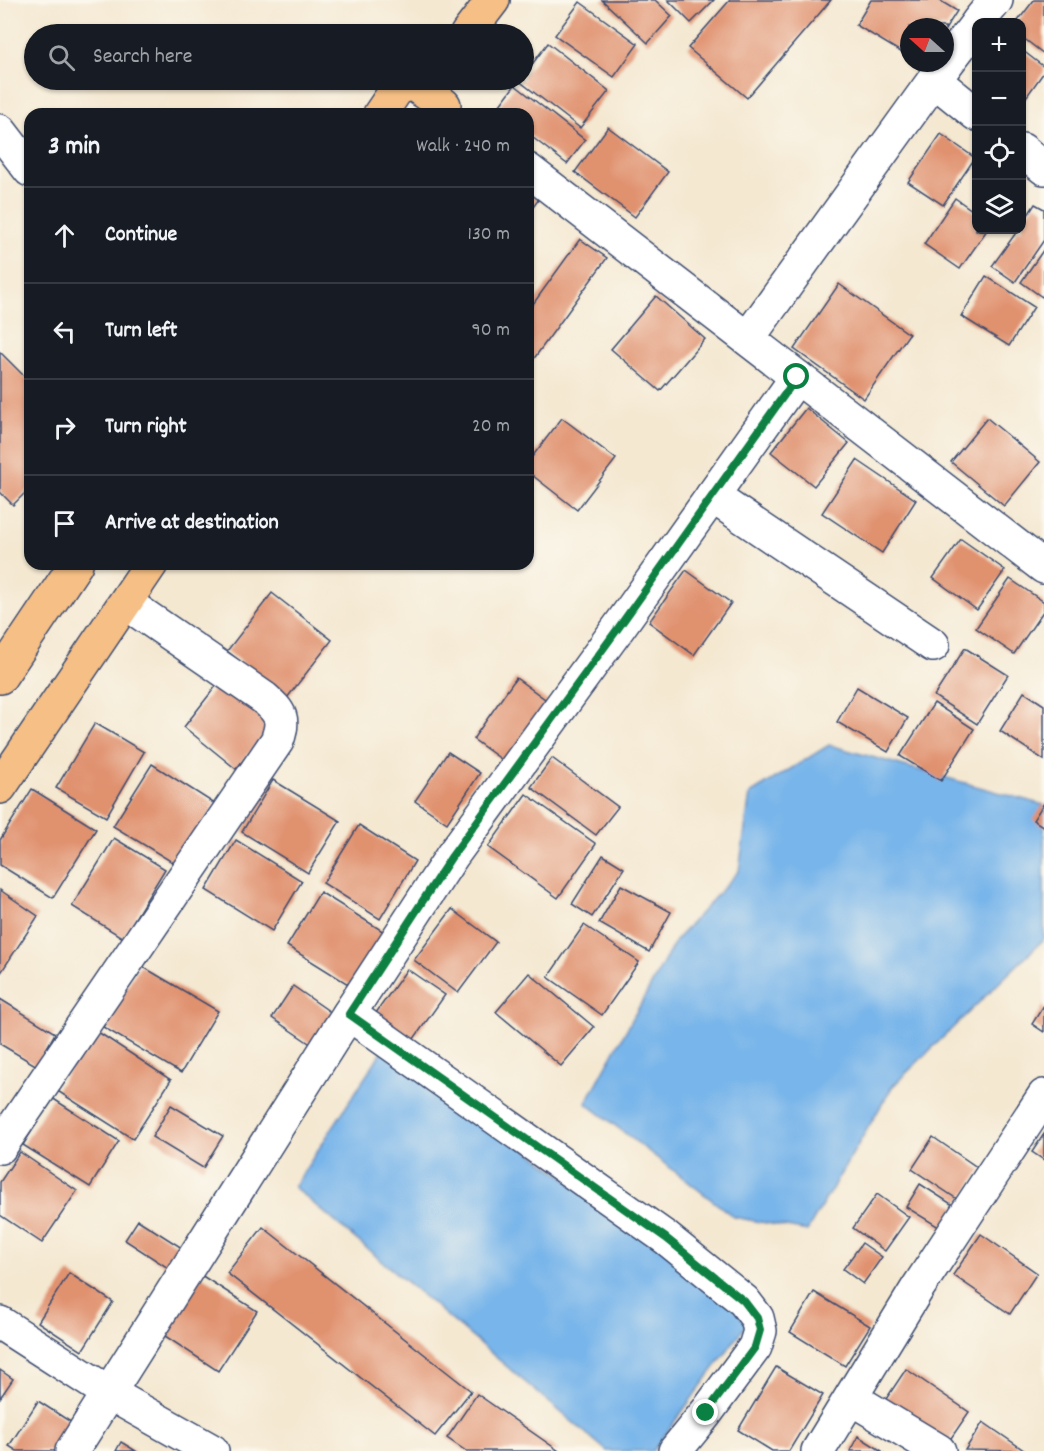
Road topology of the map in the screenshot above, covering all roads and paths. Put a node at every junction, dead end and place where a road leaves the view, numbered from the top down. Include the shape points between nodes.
1 (493, 0) edge
2 (996, 0) edge
3 (982, 18) edge
4 (475, 24) edge
5 (972, 31) edge
6 (934, 80) junction
7 (398, 90) edge
8 (424, 90) edge
9 (448, 103) edge
10 (384, 108) edge
11 (972, 111) edge
12 (0, 131) edge
13 (1026, 153) edge
14 (17, 168) edge
15 (1044, 168) edge
16 (534, 175) edge
17 (748, 338) junction
18 (797, 377) junction
19 (712, 496) junction
20 (1044, 567) edge
21 (72, 570) edge
22 (147, 570) edge
23 (126, 603) junction
24 (933, 645) dead end
25 (0, 677) edge
26 (0, 787) edge
27 (349, 1014) junction
28 (1044, 1096) edge
29 (0, 1147) edge
30 (0, 1323) edge
31 (109, 1393) junction
32 (850, 1398) junction
33 (72, 1451) edge
34 (212, 1451) edge
35 (675, 1451) edge
36 (818, 1451) edge
37 (939, 1451) edge

1 - 4 main road
2 - 3 street
5 - 6 street
6 - 11 street
6 - 17 street
7 - 10 main road
8 - 9 main road
12 - 14 street
13 - 15 street
16 - 17 street
17 - 18 street
18 - 19 street
18 - 20 street
19 - 24 street
19 - 27 street via 452,856
21 - 25 main road
22 - 23 main road
23 - 26 main road
23 - 29 street via 264,698 279,711 282,726 277,741
27 - 31 street
27 - 35 street via 666,1238 744,1301 757,1318 760,1330 755,1347
28 - 32 street
30 - 31 street
31 - 33 street
31 - 34 street
32 - 36 street
32 - 37 street

